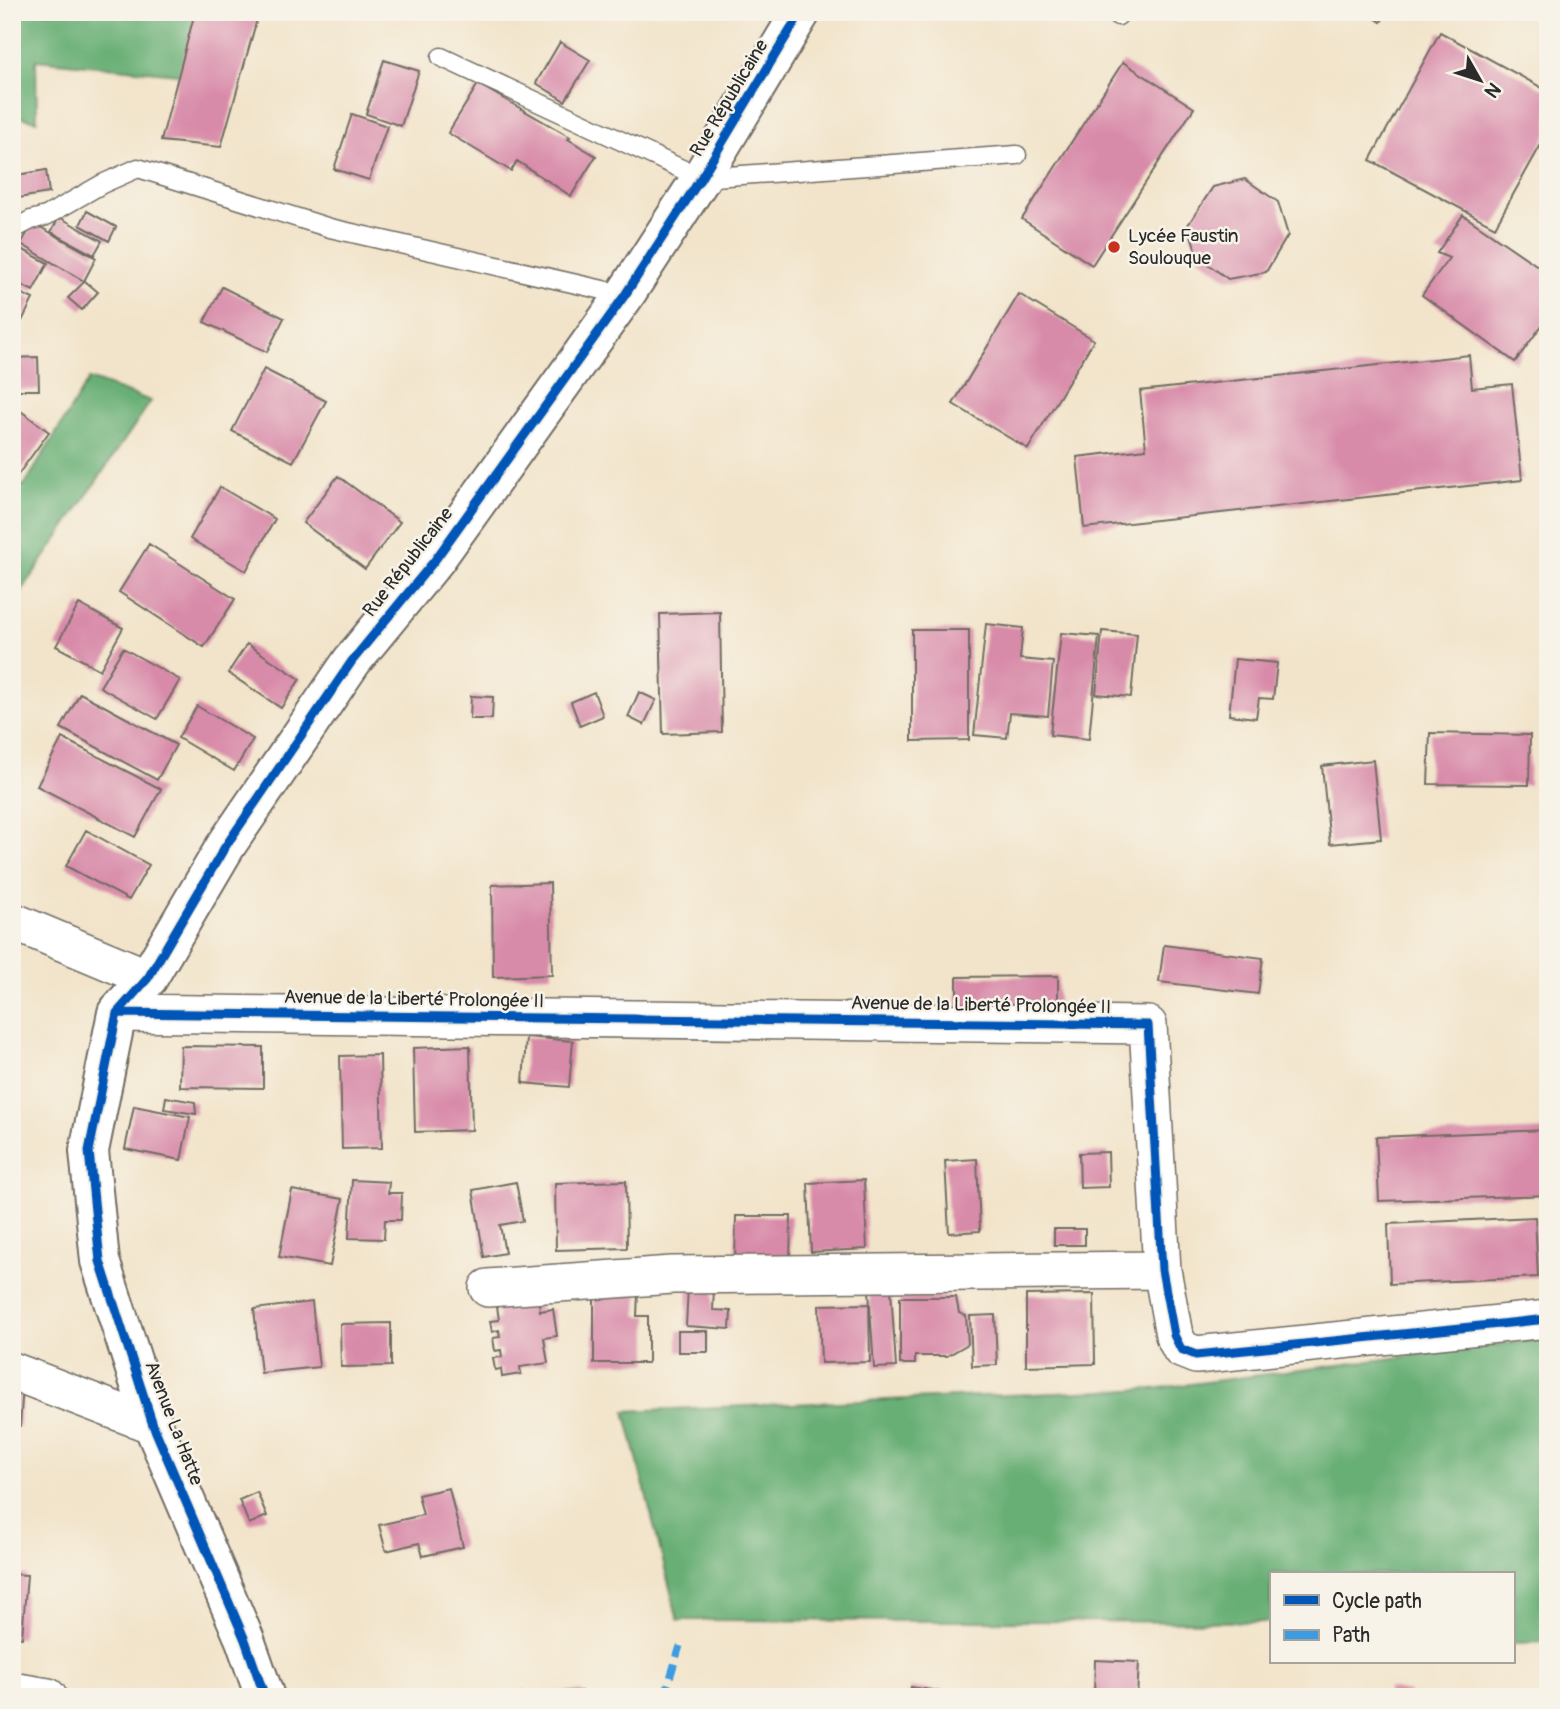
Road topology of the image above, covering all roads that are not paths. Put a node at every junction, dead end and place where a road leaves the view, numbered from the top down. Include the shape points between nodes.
1 (801, 12) edge
2 (440, 57) dead end
3 (1017, 155) dead end
4 (701, 178) junction
5 (12, 230) edge
6 (625, 295) junction
7 (12, 921) edge
8 (148, 978) junction
9 (117, 1013) junction
10 (1162, 1270) junction
11 (488, 1288) dead end
12 (1548, 1319) edge
13 (12, 1371) edge
14 (153, 1425) junction
15 (12, 1691) edge
16 (48, 1697) edge
17 (265, 1697) edge

1 - 4 street, Rue Républicaine
2 - 4 lane
3 - 4 lane
4 - 6 street, Rue Républicaine
5 - 6 lane via 138,168 330,228
6 - 8 street, Rue Républicaine via 435,560 352,661 225,847
7 - 8 street
8 - 9 street, Rue Républicaine
9 - 10 street, Avenue de la Liberté Prolongée II via 1148,1025
9 - 14 street, Avenue La Hatte via 89,1151 100,1261
10 - 11 street via 672,1275
10 - 12 street, Avenue de la Liberté Prolongée II via 1174,1335 1181,1349 1196,1355
13 - 14 street
14 - 17 street, Avenue La Hatte
15 - 16 street

